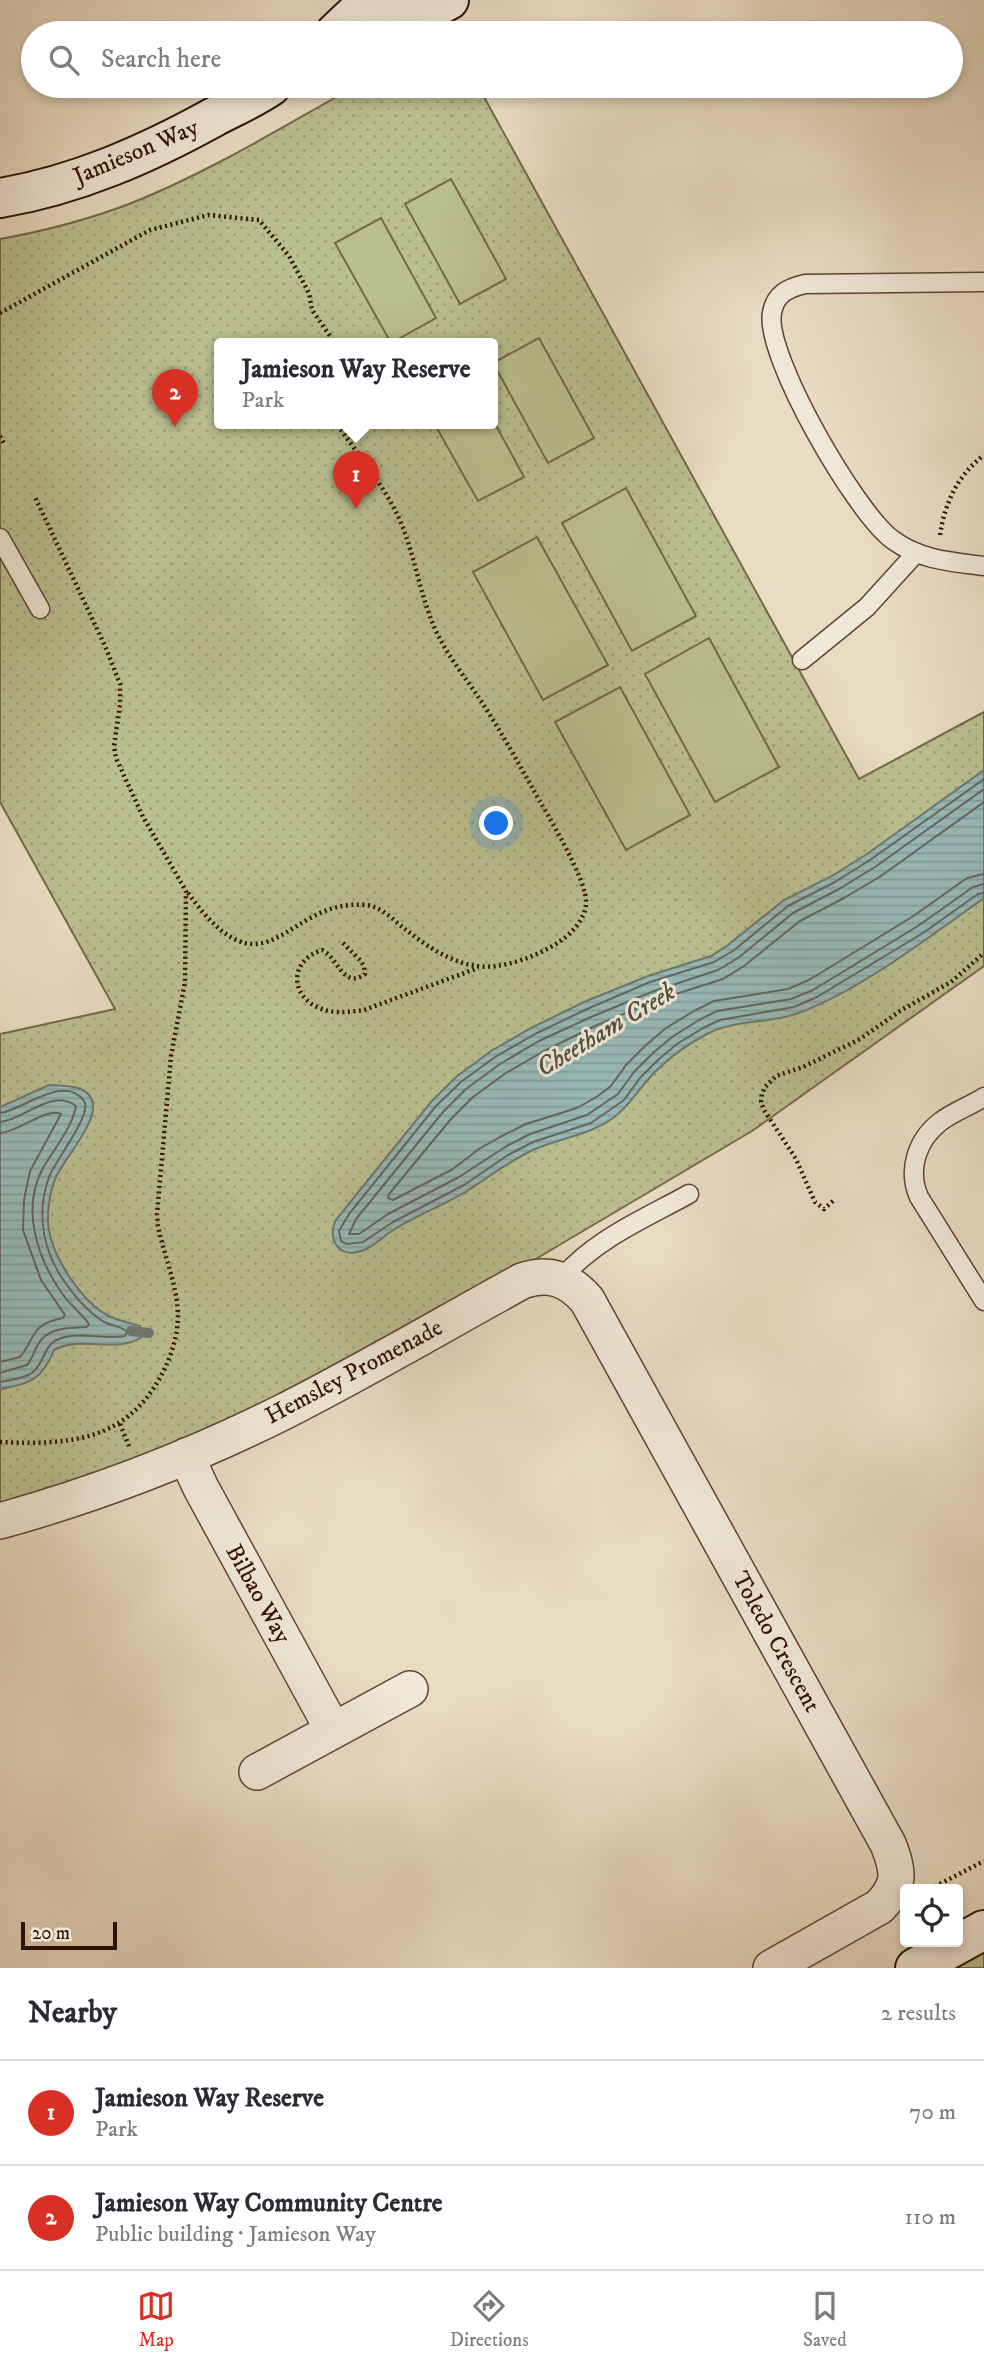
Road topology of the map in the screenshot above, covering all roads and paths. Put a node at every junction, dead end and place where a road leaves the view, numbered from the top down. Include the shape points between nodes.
1 (449, 0) edge
2 (373, 13) edge
3 (350, 21) edge
4 (251, 98) edge
5 (0, 198) edge
6 (984, 282) edge
7 (0, 313) edge
8 (332, 338) edge
9 (340, 429) edge
10 (0, 436) edge
11 (5, 444) dead end
12 (984, 455) edge
13 (34, 495) dead end
14 (0, 538) edge
15 (916, 554) junction
16 (937, 560) junction
17 (984, 566) edge
18 (40, 609) dead end
19 (802, 660) dead end
20 (186, 891) junction
21 (343, 943) dead end
22 (984, 953) edge
23 (478, 968) junction
24 (984, 1097) edge
25 (689, 1194) dead end
26 (833, 1201) dead end
27 (561, 1279) junction
28 (984, 1301) edge
29 (0, 1443) edge
30 (186, 1456) junction
31 (0, 1521) edge
32 (410, 1689) dead end
33 (333, 1730) junction
34 (257, 1773) dead end
35 (984, 1861) edge
36 (940, 1884) edge
37 (984, 1930) edge
38 (771, 1968) edge
39 (915, 1968) edge

1 - 2 street via 425,12
2 - 3 street
4 - 5 street, Jamieson Way via 102,171
6 - 15 lane via 805,284 785,291 773,307 773,337 792,386 847,484 882,531
7 - 8 path via 150,230 208,215 259,220 289,256 309,293 312,310
9 - 23 path via 397,515 437,633 503,736 585,892 582,919 565,938 521,959
10 - 11 path
12 - 16 path via 952,491
13 - 20 path via 120,684 116,758 143,817
14 - 18 lane
15 - 16 lane
15 - 19 lane via 867,607
16 - 17 lane
20 - 23 path via 210,920 245,943 261,945 337,908 368,905 435,950
20 - 29 path via 185,982 171,1056 158,1214 161,1244 176,1296 173,1350 145,1401 120,1424 71,1440
21 - 23 path via 364,966 362,976 347,977 322,950 308,956 297,971 303,995 319,1009 364,1010
22 - 26 path via 951,982 860,1039 776,1076 765,1087 764,1110 796,1159 815,1202 824,1209
24 - 28 lane via 932,1130 913,1171 919,1197
25 - 27 lane via 596,1246
27 - 30 street, Hemsley Promenade via 548,1275 522,1281 285,1411
27 - 38 street, Toledo Crescent via 586,1300 895,1862 897,1879 879,1908
30 - 31 street, Hemsley Promenade via 65,1502
30 - 33 street, Bilbao Way
32 - 33 street
33 - 34 street
35 - 36 path
37 - 39 street

